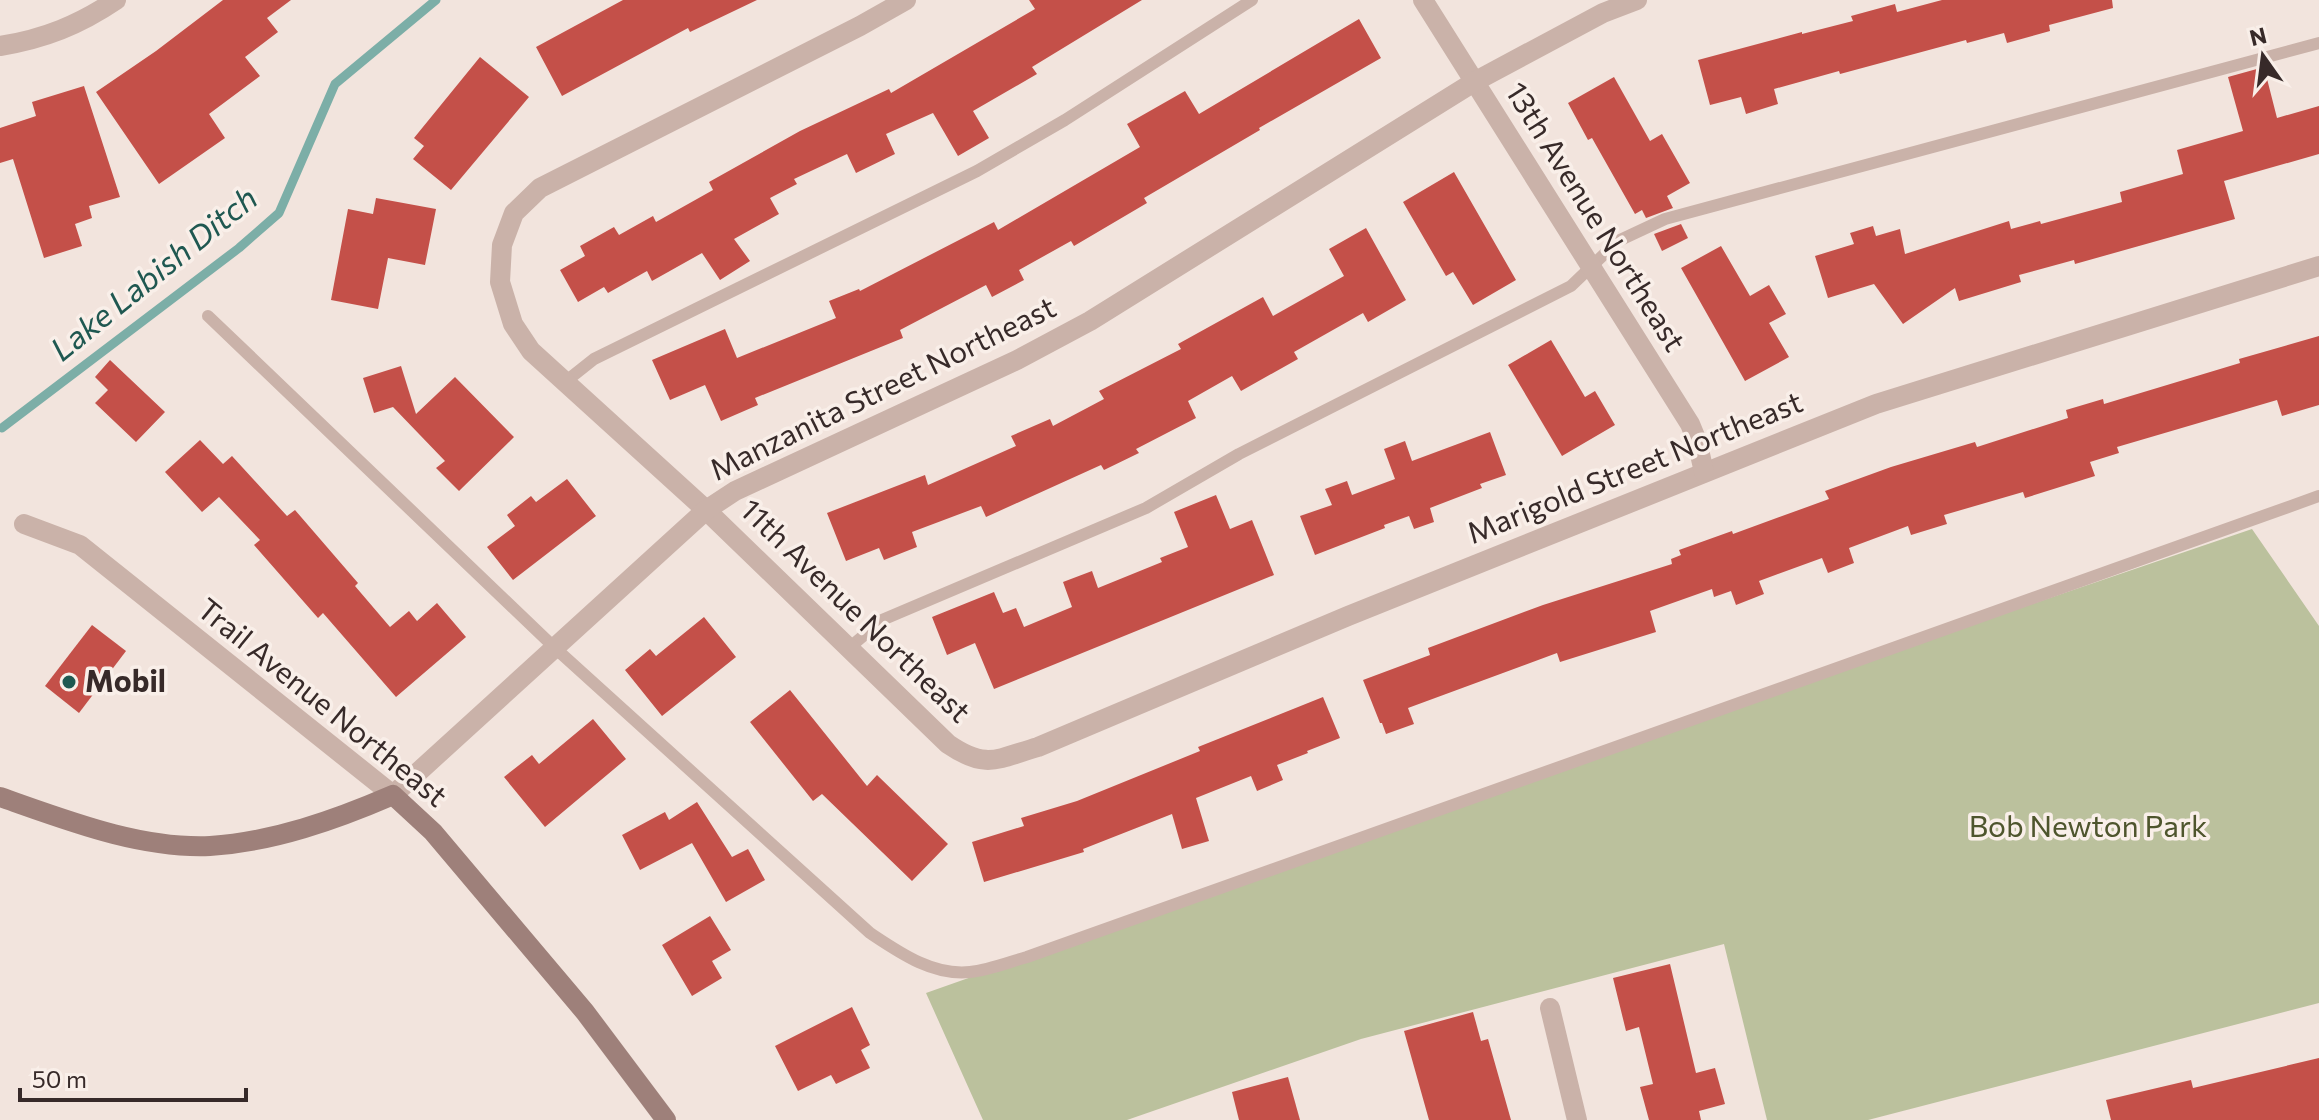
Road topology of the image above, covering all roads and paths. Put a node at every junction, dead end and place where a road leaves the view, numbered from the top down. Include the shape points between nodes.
1 (116, 0) edge
2 (906, 0) edge
3 (1252, 0) edge
4 (1423, 0) edge
5 (1637, 0) edge
6 (2319, 43) edge
7 (0, 46) edge
8 (1474, 82) junction
9 (1592, 266) junction
10 (2319, 266) edge
11 (208, 316) dead end
12 (565, 382) junction
13 (1704, 472) junction
14 (2319, 496) edge
15 (706, 510) junction
16 (24, 524) dead end
17 (555, 648) junction
18 (849, 648) junction
19 (986, 762) joint
20 (393, 795) junction
21 (0, 797) edge
22 (1550, 1008) dead end
23 (666, 1120) edge
24 (1577, 1120) edge

1 - 7 street via 60,31
2 - 12 street, 11th Avenue Northeast via 540,188 514,213 502,245 500,282 513,324 531,351
3 - 12 lane via 977,171 594,359
4 - 8 street, 13th Avenue Northeast
5 - 8 street, Manzanita Street Northeast
6 - 9 lane via 1665,219 1618,241
8 - 9 street, 13th Avenue Northeast
8 - 15 street, Manzanita Street Northeast via 1090,321 735,491
9 - 13 street, 13th Avenue Northeast via 1690,424
9 - 18 lane via 1571,286 1239,454 1146,508 882,620
10 - 13 street, Marigold Street Northeast via 1890,399
11 - 17 lane
12 - 15 street, 11th Avenue Northeast
13 - 19 street, Marigold Street Northeast via 1038,747
14 - 17 lane via 1027,957 972,972 926,965 870,933
15 - 17 street, Manzanita Street Northeast
15 - 18 street, 11th Avenue Northeast
16 - 20 street, Trail Avenue Northeast via 80,545
17 - 20 street, Manzanita Street Northeast
18 - 19 street, 11th Avenue Northeast via 948,744
20 - 21 street, Manzanita Street Northeast via 312,826 208,846 149,841 88,827
20 - 23 street, Trail Avenue Northeast via 433,832 585,1012
22 - 24 street

